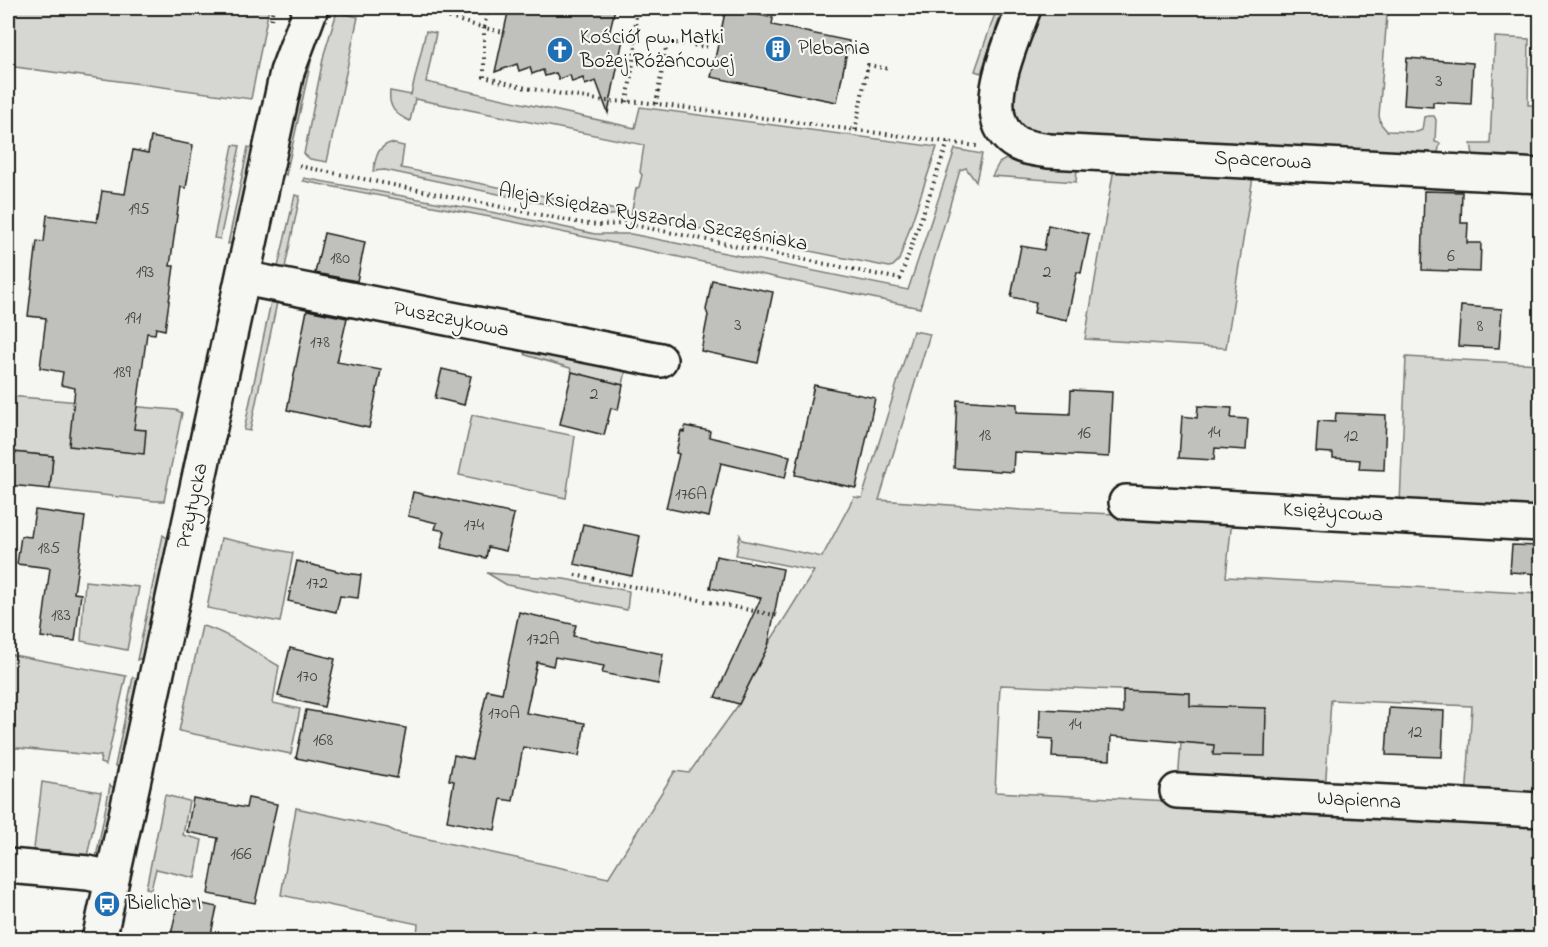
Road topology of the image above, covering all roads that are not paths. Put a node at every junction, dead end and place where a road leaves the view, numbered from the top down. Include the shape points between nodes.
1 (291, 8) edge
2 (310, 8) edge
3 (1024, 8) edge
4 (287, 72) junction
5 (1540, 176) edge
6 (243, 279) junction
7 (660, 360) dead end
8 (1126, 502) dead end
9 (1540, 524) edge
10 (1177, 791) dead end
11 (1540, 810) edge
12 (8, 866) edge
13 (112, 878) junction
14 (99, 939) edge

1 - 4 street, Przytycka
2 - 4 street, Przytycka
3 - 5 street, Spacerowa via 1000,75 991,134 1006,134 1015,143 1049,151
4 - 6 street, Przytycka
6 - 7 street, Puszczykowa
6 - 13 street, Przytycka
8 - 9 street, Księżycowa
10 - 11 street, Wapienna
12 - 13 street
13 - 14 street, Przytycka

